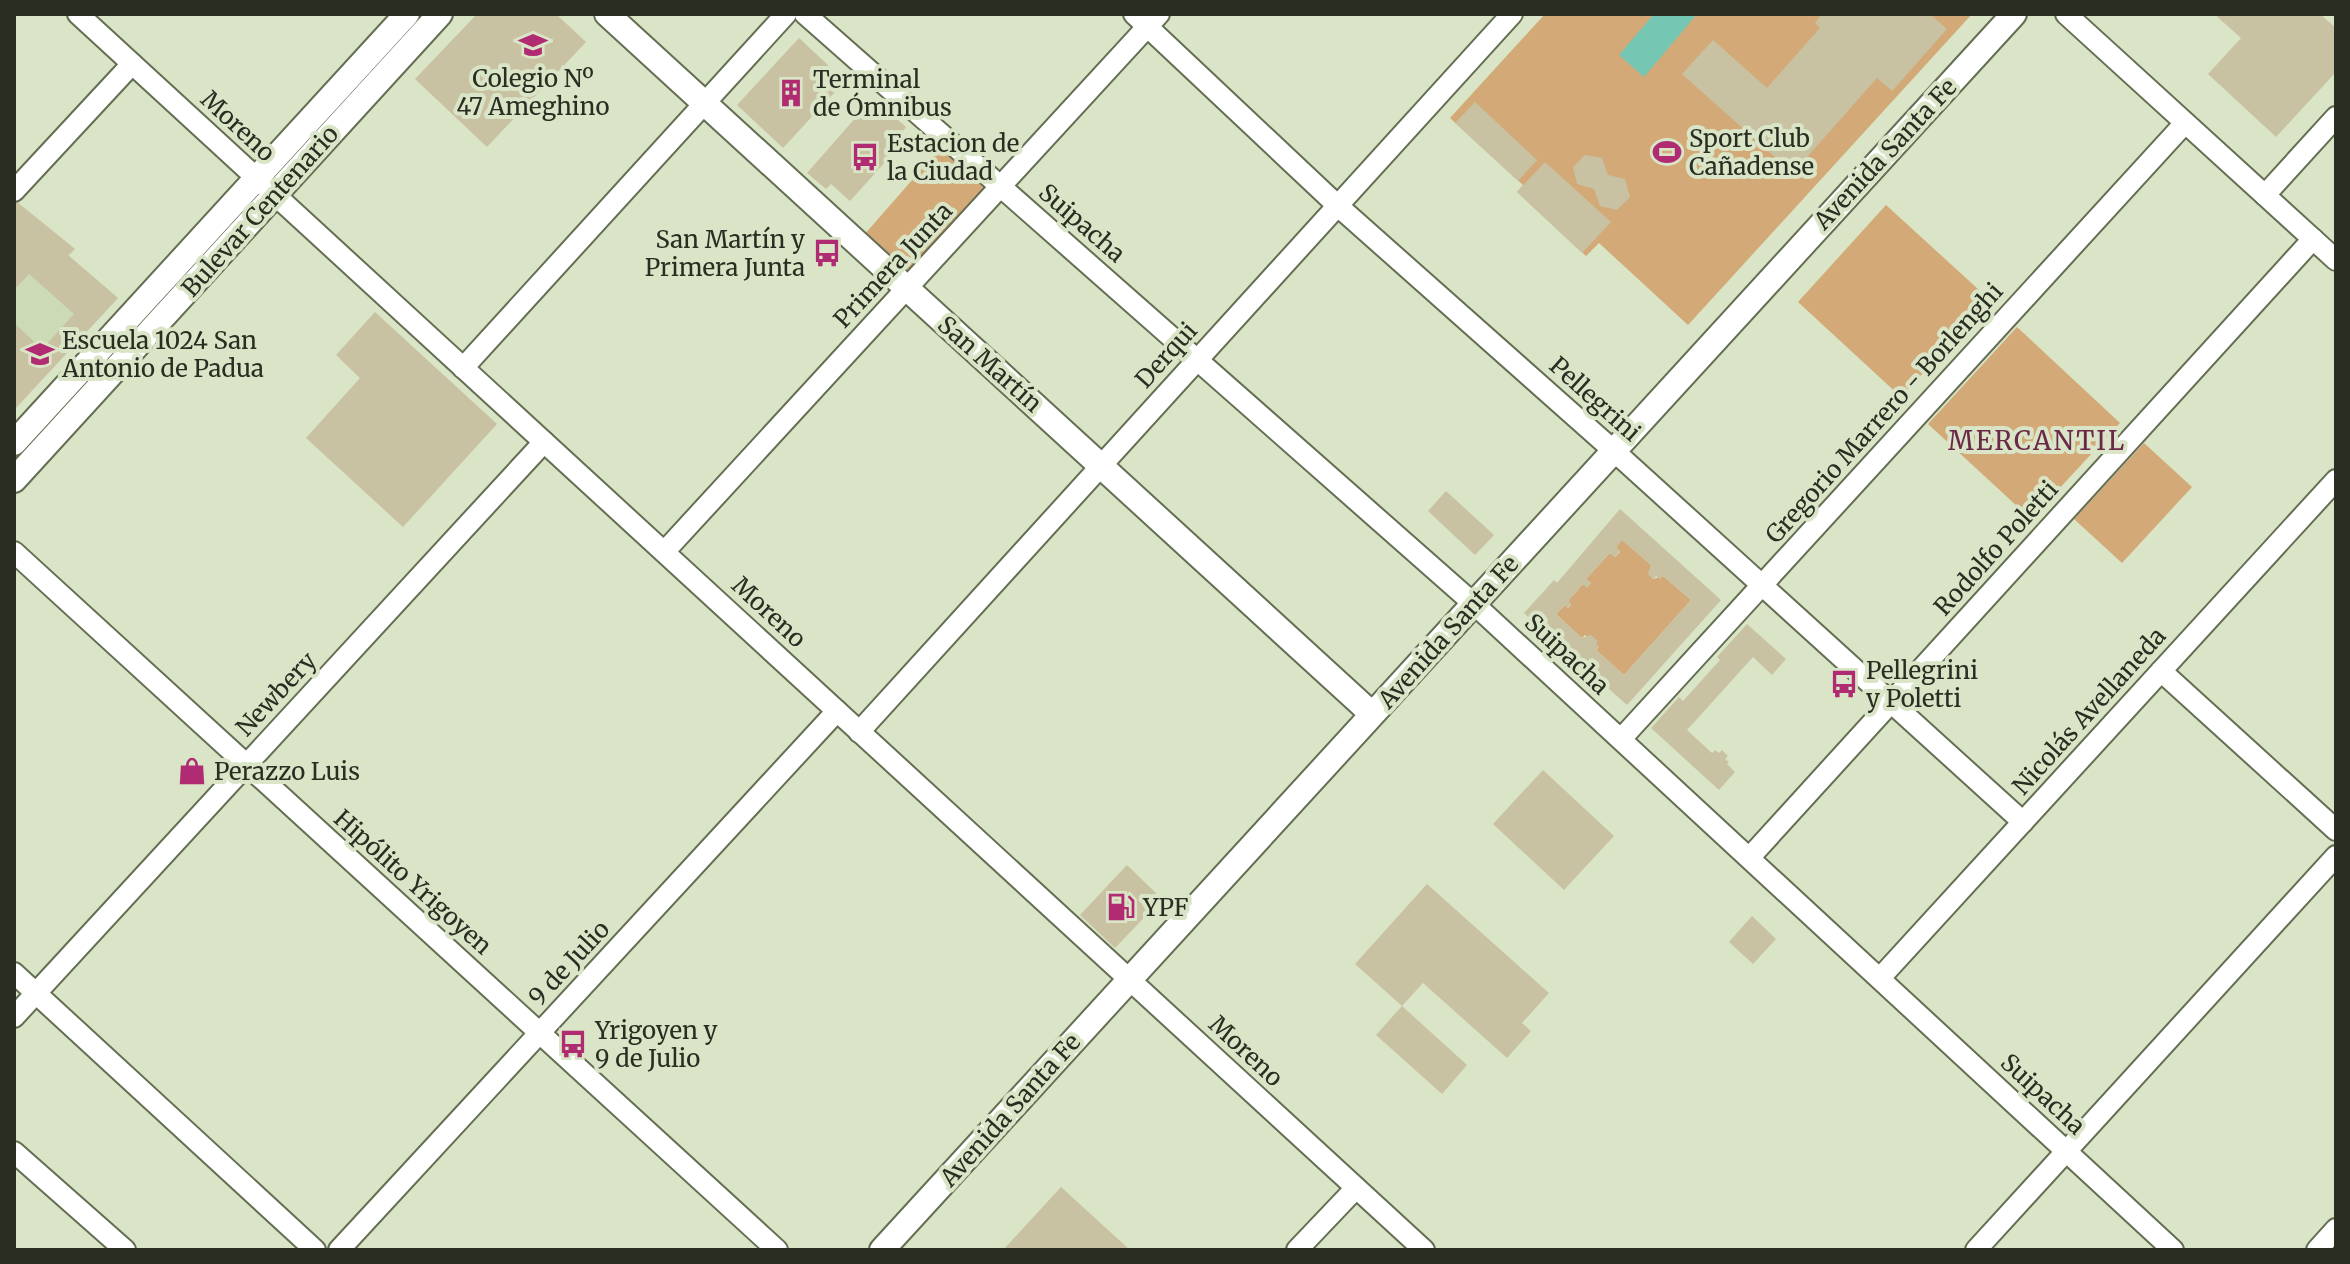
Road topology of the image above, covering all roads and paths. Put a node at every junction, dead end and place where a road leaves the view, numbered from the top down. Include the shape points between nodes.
1 (78, 14) edge
2 (407, 14) edge
3 (440, 14) edge
4 (607, 14) edge
5 (786, 14) edge
6 (805, 14) edge
7 (1512, 14) edge
8 (2014, 14) edge
9 (2066, 14) edge
10 (1147, 18) edge
11 (132, 64) junction
12 (705, 103) junction
13 (2336, 117) edge
14 (2185, 123) junction
15 (257, 178) junction
16 (1001, 186) junction
17 (14, 191) edge
18 (275, 195) junction
19 (2265, 195) junction
20 (1338, 206) junction
21 (2313, 239) junction
22 (2336, 260) edge
23 (907, 289) junction
24 (1198, 359) junction
25 (463, 368) junction
26 (544, 442) junction
27 (14, 443) edge
28 (1614, 451) junction
29 (1101, 466) junction
30 (14, 480) edge
31 (2336, 480) edge
32 (665, 551) junction
33 (14, 552) edge
34 (1761, 586) junction
35 (1474, 604) junction
36 (2161, 671) junction
37 (1891, 702) junction
38 (837, 711) junction
39 (1372, 714) junction
40 (859, 732) junction
41 (1621, 739) junction
42 (246, 764) junction
43 (2023, 822) junction
44 (2336, 830) edge
45 (2336, 856) edge
46 (1750, 857) junction
47 (14, 973) edge
48 (1880, 978) junction
49 (1129, 980) junction
50 (36, 993) junction
51 (14, 1017) edge
52 (540, 1033) junction
53 (2066, 1151) junction
54 (14, 1152) edge
55 (1356, 1188) junction
56 (2336, 1229) edge
57 (125, 1250) edge
58 (315, 1250) edge
59 (339, 1250) edge
60 (777, 1250) edge
61 (882, 1250) edge
62 (1297, 1250) edge
63 (1424, 1250) edge
64 (1976, 1250) edge
65 (2173, 1250) edge
66 (2317, 1250) edge

1 - 11 street, Moreno
2 - 15 main road, Bulevar Centenario
3 - 18 main road, Bulevar Centenario
4 - 12 main road, San Martín
5 - 12 street
6 - 16 street, Suipacha
7 - 20 street, Derqui
8 - 28 main road, Avenida Santa Fe
9 - 14 street
10 - 16 street, Primera Junta
10 - 20 street, Pellegrini
11 - 15 street, Moreno
11 - 17 street
12 - 23 main road, San Martín
12 - 25 street
13 - 19 street
14 - 19 street
14 - 34 street, Gregorio Marrero - Borlenghi
15 - 18 street, Moreno
15 - 27 main road, Bulevar Centenario
16 - 23 street, Primera Junta
16 - 24 street, Suipacha
18 - 25 street, Moreno
18 - 30 main road, Bulevar Centenario
19 - 21 street
20 - 24 street, Derqui
20 - 28 street, Pellegrini
21 - 22 street
21 - 37 street, Rodolfo Poletti
23 - 29 main road, San Martín
23 - 32 street, Primera Junta
24 - 29 street, Derqui
24 - 35 street, Suipacha
25 - 26 street, Moreno
26 - 32 street, Moreno
26 - 42 street, Newbery
28 - 34 street, Pellegrini
28 - 35 main road, Avenida Santa Fe
29 - 39 main road, San Martín
29 - 40 street, Derqui
31 - 36 street, Nicolás Avellaneda
32 - 38 street, Moreno
33 - 42 street, Hipólito Yrigoyen
34 - 37 street, Pellegrini
34 - 41 street, Gregorio Marrero - Borlenghi
35 - 39 main road, Avenida Santa Fe
35 - 41 street, Suipacha
36 - 43 street, Nicolás Avellaneda
36 - 44 street
37 - 43 street, Pellegrini
37 - 46 street, Rodolfo Poletti
38 - 40 street, Moreno
38 - 52 street, 9 de Julio
39 - 49 main road, Avenida Santa Fe
40 - 49 street, Moreno
41 - 46 street, Suipacha
42 - 50 street, Newbery
42 - 52 street, Hipólito Yrigoyen
43 - 48 street, Nicolás Avellaneda
45 - 53 street
46 - 48 street, Suipacha
47 - 50 street
48 - 53 street, Suipacha
49 - 55 street, Moreno
49 - 61 main road, Avenida Santa Fe
50 - 51 street, Newbery
50 - 58 street
52 - 59 street, 9 de Julio
52 - 60 street, Hipólito Yrigoyen
53 - 64 street
53 - 65 street, Suipacha
54 - 57 street
55 - 62 street
55 - 63 street, Moreno
56 - 66 street

